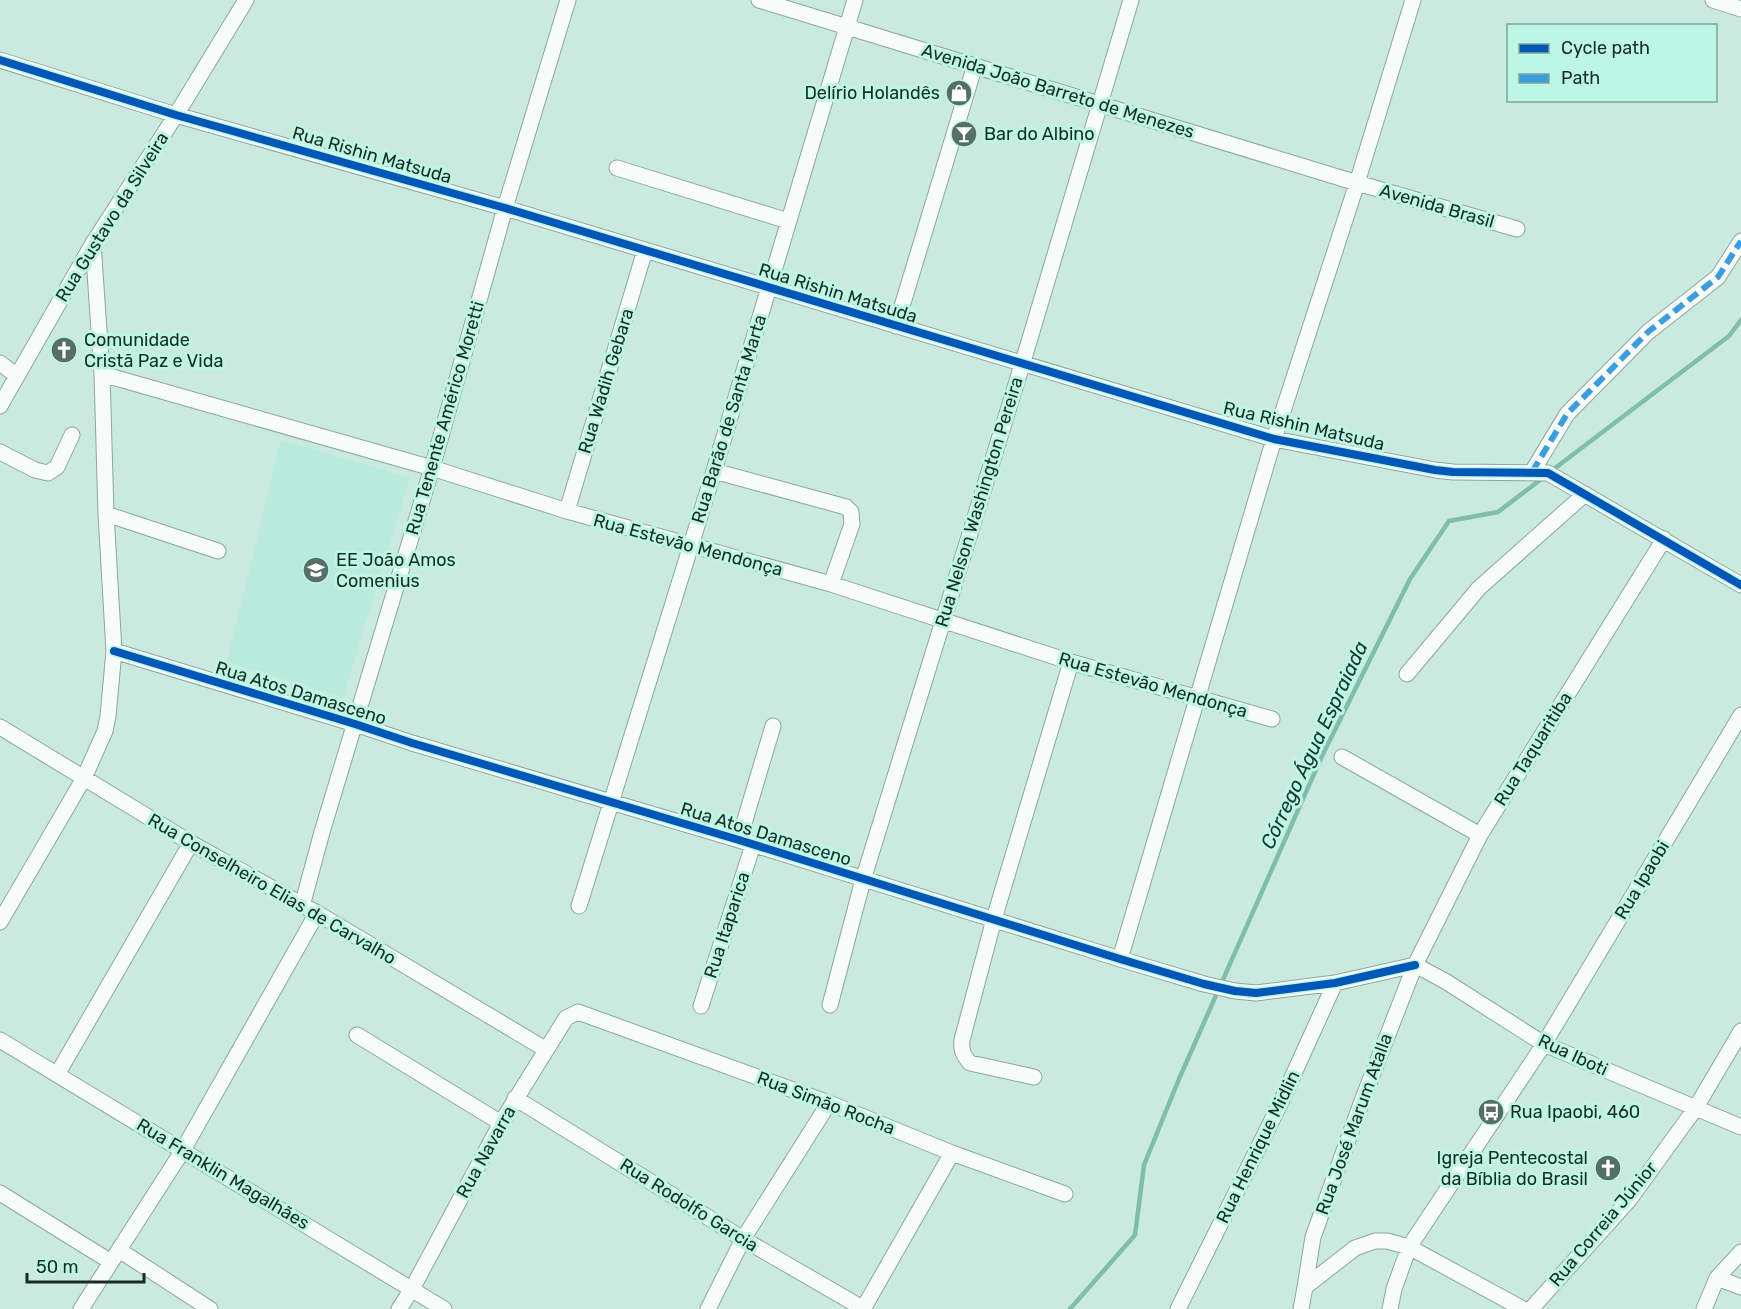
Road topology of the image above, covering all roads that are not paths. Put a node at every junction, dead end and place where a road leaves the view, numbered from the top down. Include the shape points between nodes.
1 (246, 0) edge
2 (568, 0) edge
3 (759, 0) edge
4 (855, 0) edge
5 (1131, 0) edge
6 (1413, 0) edge
7 (1713, 0) edge
8 (1741, 9) edge
9 (847, 26) junction
10 (0, 60) edge
11 (975, 65) junction
12 (1100, 105) junction
13 (176, 115) junction
14 (618, 168) dead end
15 (1357, 183) junction
16 (505, 208) junction
17 (788, 222) junction
18 (1517, 230) dead end
19 (1741, 241) edge
20 (93, 243) junction
21 (645, 250) junction
22 (769, 288) junction
23 (896, 326) junction
24 (0, 363) edge
25 (1022, 365) junction
26 (102, 374) junction
27 (17, 376) junction
28 (0, 405) edge
29 (72, 435) dead end
30 (1274, 439) junction
31 (0, 452) edge
32 (432, 468) junction
33 (714, 471) junction
34 (1532, 472) junction
35 (1585, 494) junction
36 (567, 511) junction
37 (106, 514) junction
38 (1664, 539) junction
39 (690, 545) junction
40 (218, 551) dead end
41 (831, 584) junction
42 (1741, 585) edge
43 (943, 622) junction
44 (114, 651) junction
45 (1071, 662) junction
46 (1407, 674) dead end
47 (1197, 697) junction
48 (1741, 715) edge
49 (1272, 719) dead end
50 (355, 724) junction
51 (773, 726) dead end
52 (0, 727) edge
53 (1342, 757) dead end
54 (84, 778) junction
55 (612, 803) junction
56 (1480, 836) junction
57 (746, 842) junction
58 (191, 843) junction
59 (863, 880) junction
60 (302, 906) junction
61 (579, 906) dead end
62 (317, 913) junction
63 (994, 919) junction
64 (0, 922) edge
65 (1120, 959) junction
66 (1415, 965) junction
67 (1335, 983) junction
68 (830, 1005) dead end
69 (701, 1006) dead end
70 (587, 1014) joint
71 (1741, 1031) edge
72 (357, 1035) dead end
73 (0, 1040) edge
74 (1544, 1044) junction
75 (545, 1049) junction
76 (58, 1073) junction
77 (1034, 1077) dead end
78 (515, 1098) junction
79 (829, 1103) junction
80 (1695, 1109) junction
81 (501, 1123) junction
82 (1741, 1127) edge
83 (183, 1150) junction
84 (952, 1153) junction
85 (0, 1193) edge
86 (1065, 1194) dead end
87 (743, 1239) junction
88 (1409, 1247) junction
89 (1741, 1252) edge
90 (115, 1256) junction
91 (1717, 1278) junction
92 (1305, 1287) junction
93 (1741, 1287) edge
94 (412, 1289) junction
95 (81, 1309) edge
96 (210, 1309) edge
97 (399, 1309) edge
98 (444, 1309) edge
99 (708, 1309) edge
100 (863, 1309) edge
101 (1178, 1309) edge
102 (1301, 1309) edge
103 (1390, 1309) edge
104 (1523, 1309) edge
105 (1531, 1309) edge
106 (1704, 1309) edge

1 - 13 street, Rua Gustavo da Silveira
2 - 16 street, Rua Tenente Américo Moretti
3 - 9 street, Avenida João Barreto de Menezes
4 - 9 street, Rua Barão de Santa Marta
5 - 12 street, Rua Nelson Washington Pereira
6 - 15 street
7 - 8 street
9 - 11 street, Avenida João Barreto de Menezes
9 - 17 street, Rua Barão de Santa Marta
10 - 13 street, Rua Rishin Matsuda
11 - 12 street, Avenida João Barreto de Menezes
11 - 23 street
12 - 15 street, Avenida João Barreto de Menezes
12 - 25 street, Rua Nelson Washington Pereira
13 - 16 street, Rua Rishin Matsuda
13 - 20 street, Rua Gustavo da Silveira
14 - 17 street
15 - 18 street, Avenida Brasil
15 - 30 street
16 - 21 street, Rua Rishin Matsuda
16 - 32 street, Rua Tenente Américo Moretti
17 - 22 street, Rua Barão de Santa Marta
19 - 34 street via 1718,277 1648,332 1567,414
20 - 26 street
20 - 27 street, Rua Gustavo da Silveira
21 - 22 street, Rua Rishin Matsuda
21 - 36 street, Rua Wadih Gebara
22 - 23 street, Rua Rishin Matsuda
22 - 33 street, Rua Barão de Santa Marta
23 - 25 street, Rua Rishin Matsuda
24 - 27 street
25 - 30 street, Rua Rishin Matsuda
25 - 43 street, Rua Nelson Washington Pereira
26 - 32 street, Rua Estevão Mendonça
26 - 37 street
27 - 28 street, Rua Gustavo da Silveira
29 - 31 street via 57,467 48,473
30 - 34 street, Rua Rishin Matsuda via 1444,471
30 - 47 street
32 - 36 street, Rua Estevão Mendonça
32 - 50 street, Rua Tenente Américo Moretti
33 - 39 street, Rua Barão de Santa Marta
33 - 41 street via 846,507 852,524
34 - 35 street, Rua Rishin Matsuda via 1548,473
35 - 38 street, Rua Rishin Matsuda
35 - 46 street via 1479,588
36 - 39 street, Rua Estevão Mendonça
37 - 40 street
37 - 44 street
38 - 42 street, Rua Rishin Matsuda
38 - 56 street, Rua Taquaritiba
39 - 41 street, Rua Estevão Mendonça
39 - 55 street, Rua Barão de Santa Marta
41 - 43 street, Rua Estevão Mendonça
43 - 45 street, Rua Estevão Mendonça
43 - 59 street, Rua Nelson Washington Pereira
44 - 50 street, Rua Atos Damasceno
44 - 54 street via 107,723
45 - 47 street, Rua Estevão Mendonça
45 - 63 street
47 - 49 street, Rua Estevão Mendonça
47 - 65 street
48 - 74 street, Rua Ipaobi
50 - 55 street, Rua Atos Damasceno
50 - 60 street, Rua Tenente Américo Moretti
51 - 57 street, Rua Itaparica
52 - 54 street, Rua Conselheiro Elias de Carvalho
53 - 56 street
54 - 58 street, Rua Conselheiro Elias de Carvalho
54 - 64 street
55 - 57 street, Rua Atos Damasceno
55 - 61 street, Rua Barão de Santa Marta
56 - 66 street, Rua Taquaritiba
57 - 59 street, Rua Atos Damasceno
57 - 69 street, Rua Itaparica
58 - 60 street, Rua Conselheiro Elias de Carvalho
58 - 76 street
59 - 63 street, Rua Atos Damasceno
59 - 68 street, Rua Nelson Washington Pereira
60 - 62 street, Rua Conselheiro Elias de Carvalho
62 - 75 street, Rua Conselheiro Elias de Carvalho
62 - 83 street
63 - 65 street, Rua Atos Damasceno
63 - 77 street via 961,1049 970,1063
65 - 67 street, Rua Atos Damasceno via 1235,991 1256,993
66 - 67 street, Rua Atos Damasceno
66 - 74 street, Rua Iboti
66 - 92 street, Rua José Marum Atalla via 1313,1237
67 - 101 street, Rua Henrique Midlin
70 - 75 street, Rua Navarra via 578,1012 566,1018
70 - 79 street, Rua Simão Rocha
71 - 80 street, Rua Correia Júnior
72 - 81 street
73 - 76 street, Rua Franklin Magalhães
74 - 80 street, Rua Iboti
74 - 88 street, Rua Ipaobi
75 - 78 street, Rua Navarra
76 - 83 street, Rua Franklin Magalhães
78 - 81 street, Rua Navarra
78 - 87 street, Rua Rodolfo Garcia
79 - 84 street, Rua Simão Rocha
79 - 87 street
80 - 82 street, Rua Iboti
80 - 105 street, Rua Correia Júnior via 1629,1200
81 - 94 street, Rua Navarra
83 - 90 street
83 - 94 street, Rua Franklin Magalhães
84 - 86 street, Rua Simão Rocha
84 - 100 street
85 - 90 street
87 - 99 street
87 - 100 street, Rua Rodolfo Garcia
88 - 92 street via 1387,1241 1365,1244
88 - 103 street, Rua Ipaobi
88 - 104 street
89 - 91 street
90 - 95 street
90 - 96 street
91 - 93 street
91 - 106 street
92 - 102 street, Rua José Marum Atalla
94 - 97 street, Rua Navarra
94 - 98 street, Rua Franklin Magalhães

